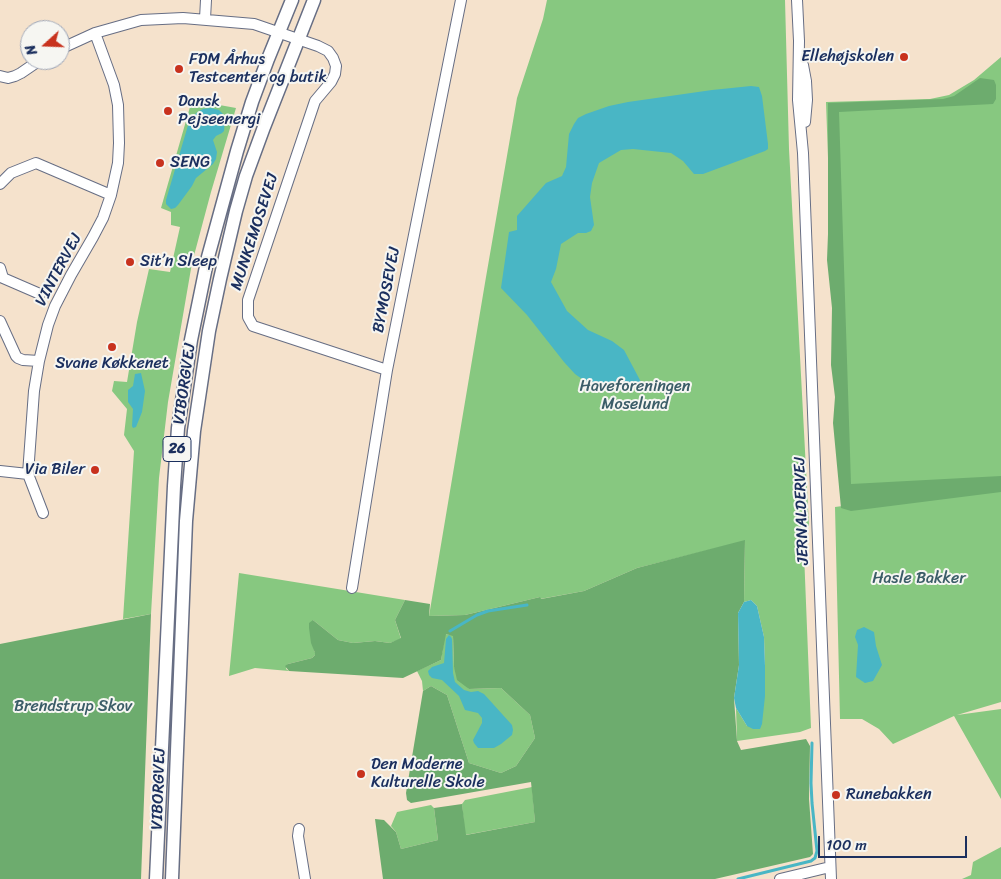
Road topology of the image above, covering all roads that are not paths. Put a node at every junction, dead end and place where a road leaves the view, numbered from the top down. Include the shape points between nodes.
1 (206, 0) edge
2 (292, 0) edge
3 (314, 0) edge
4 (461, 0) edge
5 (797, 0) edge
6 (205, 19) junction
7 (279, 32) junction
8 (95, 33) junction
9 (299, 39) junction
10 (70, 44) edge
11 (26, 70) edge
12 (0, 76) edge
13 (0, 184) edge
14 (111, 195) junction
15 (0, 268) edge
16 (40, 294) dead end
17 (0, 322) edge
18 (39, 361) junction
19 (387, 370) junction
20 (0, 471) edge
21 (28, 474) junction
22 (43, 513) dead end
23 (352, 588) dead end
24 (299, 829) dead end
25 (830, 867) junction
26 (156, 879) edge
27 (172, 879) edge
28 (305, 879) edge
29 (780, 879) edge
30 (831, 879) edge

1 - 6 street
2 - 7 main road, VIBORGVEJ / 26
3 - 9 main road, VIBORGVEJ / 26
4 - 19 street, BYMOSEVEJ
5 - 25 street, JERNALDERVEJ via 807,100 803,153
6 - 7 street via 254,24
6 - 8 street via 141,20
7 - 9 street
7 - 26 main road, VIBORGVEJ / 26 via 252,102 208,257 178,428
8 - 10 street
8 - 14 street, VINTERVEJ via 118,104 118,163
9 - 19 street, MUNKEMOSEVEJ via 328,51 336,66 335,74 314,101 248,300 248,317 253,326
9 - 27 main road, VIBORGVEJ / 26 via 246,176 216,296 203,367 186,521
11 - 12 street via 8,78
13 - 14 street via 11,173 36,163
14 - 18 street, VINTERVEJ via 94,237 55,306
15 - 16 street, VINTERVEJ via 3,278
17 - 18 street via 18,358
18 - 21 street, VINTERVEJ
19 - 23 street, BYMOSEVEJ
20 - 21 street
21 - 22 street, VINTERVEJ
24 - 28 street
25 - 29 street
25 - 30 street, JERNALDERVEJ

